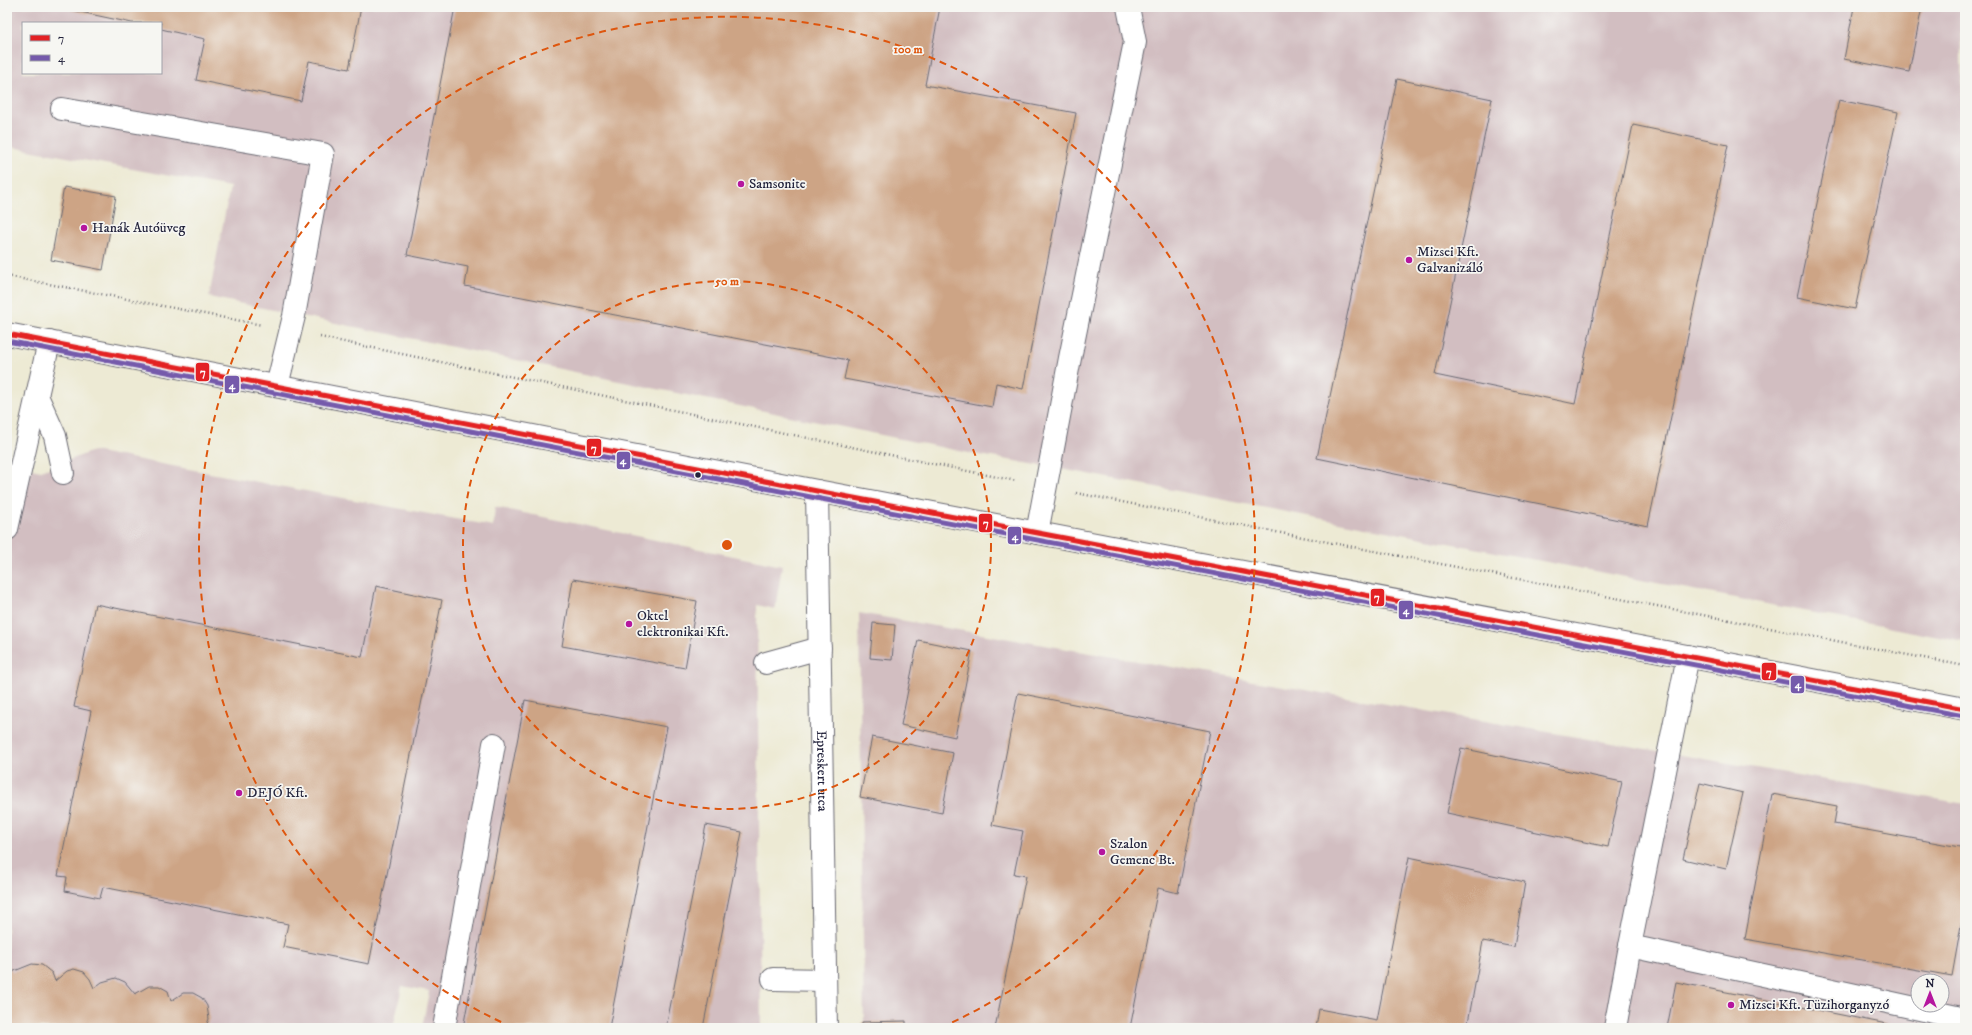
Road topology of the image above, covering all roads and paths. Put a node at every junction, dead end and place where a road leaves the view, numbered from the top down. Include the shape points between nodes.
1 (1128, 7) edge
2 (62, 109) dead end
3 (7, 276) edge
4 (291, 330) junction
5 (7, 334) edge
6 (49, 342) junction
7 (277, 386) junction
8 (37, 396) junction
9 (63, 473) dead end
10 (1047, 488) junction
11 (817, 491) junction
12 (7, 528) edge
13 (1038, 533) junction
14 (820, 648) junction
15 (1688, 656) junction
16 (766, 663) dead end
17 (1965, 666) edge
18 (1965, 709) edge
19 (494, 744) dead end
20 (1630, 946) junction
21 (773, 979) dead end
22 (825, 980) junction
23 (1961, 1018) dead end
24 (444, 1028) edge
25 (826, 1028) edge
26 (1615, 1028) edge

1 - 10 street via 1135,42 1072,350
2 - 4 street via 323,154
3 - 4 path
4 - 7 street
4 - 10 path
5 - 6 street
6 - 7 street
6 - 8 street
7 - 11 street
8 - 9 street via 55,436
8 - 12 street
10 - 13 street
10 - 17 path
11 - 13 street
11 - 14 street, Epreskert utca
13 - 15 street
14 - 16 street
14 - 22 street, Epreskert utca
15 - 18 street
15 - 20 street
19 - 24 street
20 - 23 street
20 - 26 street
21 - 22 street
22 - 25 street, Epreskert utca

